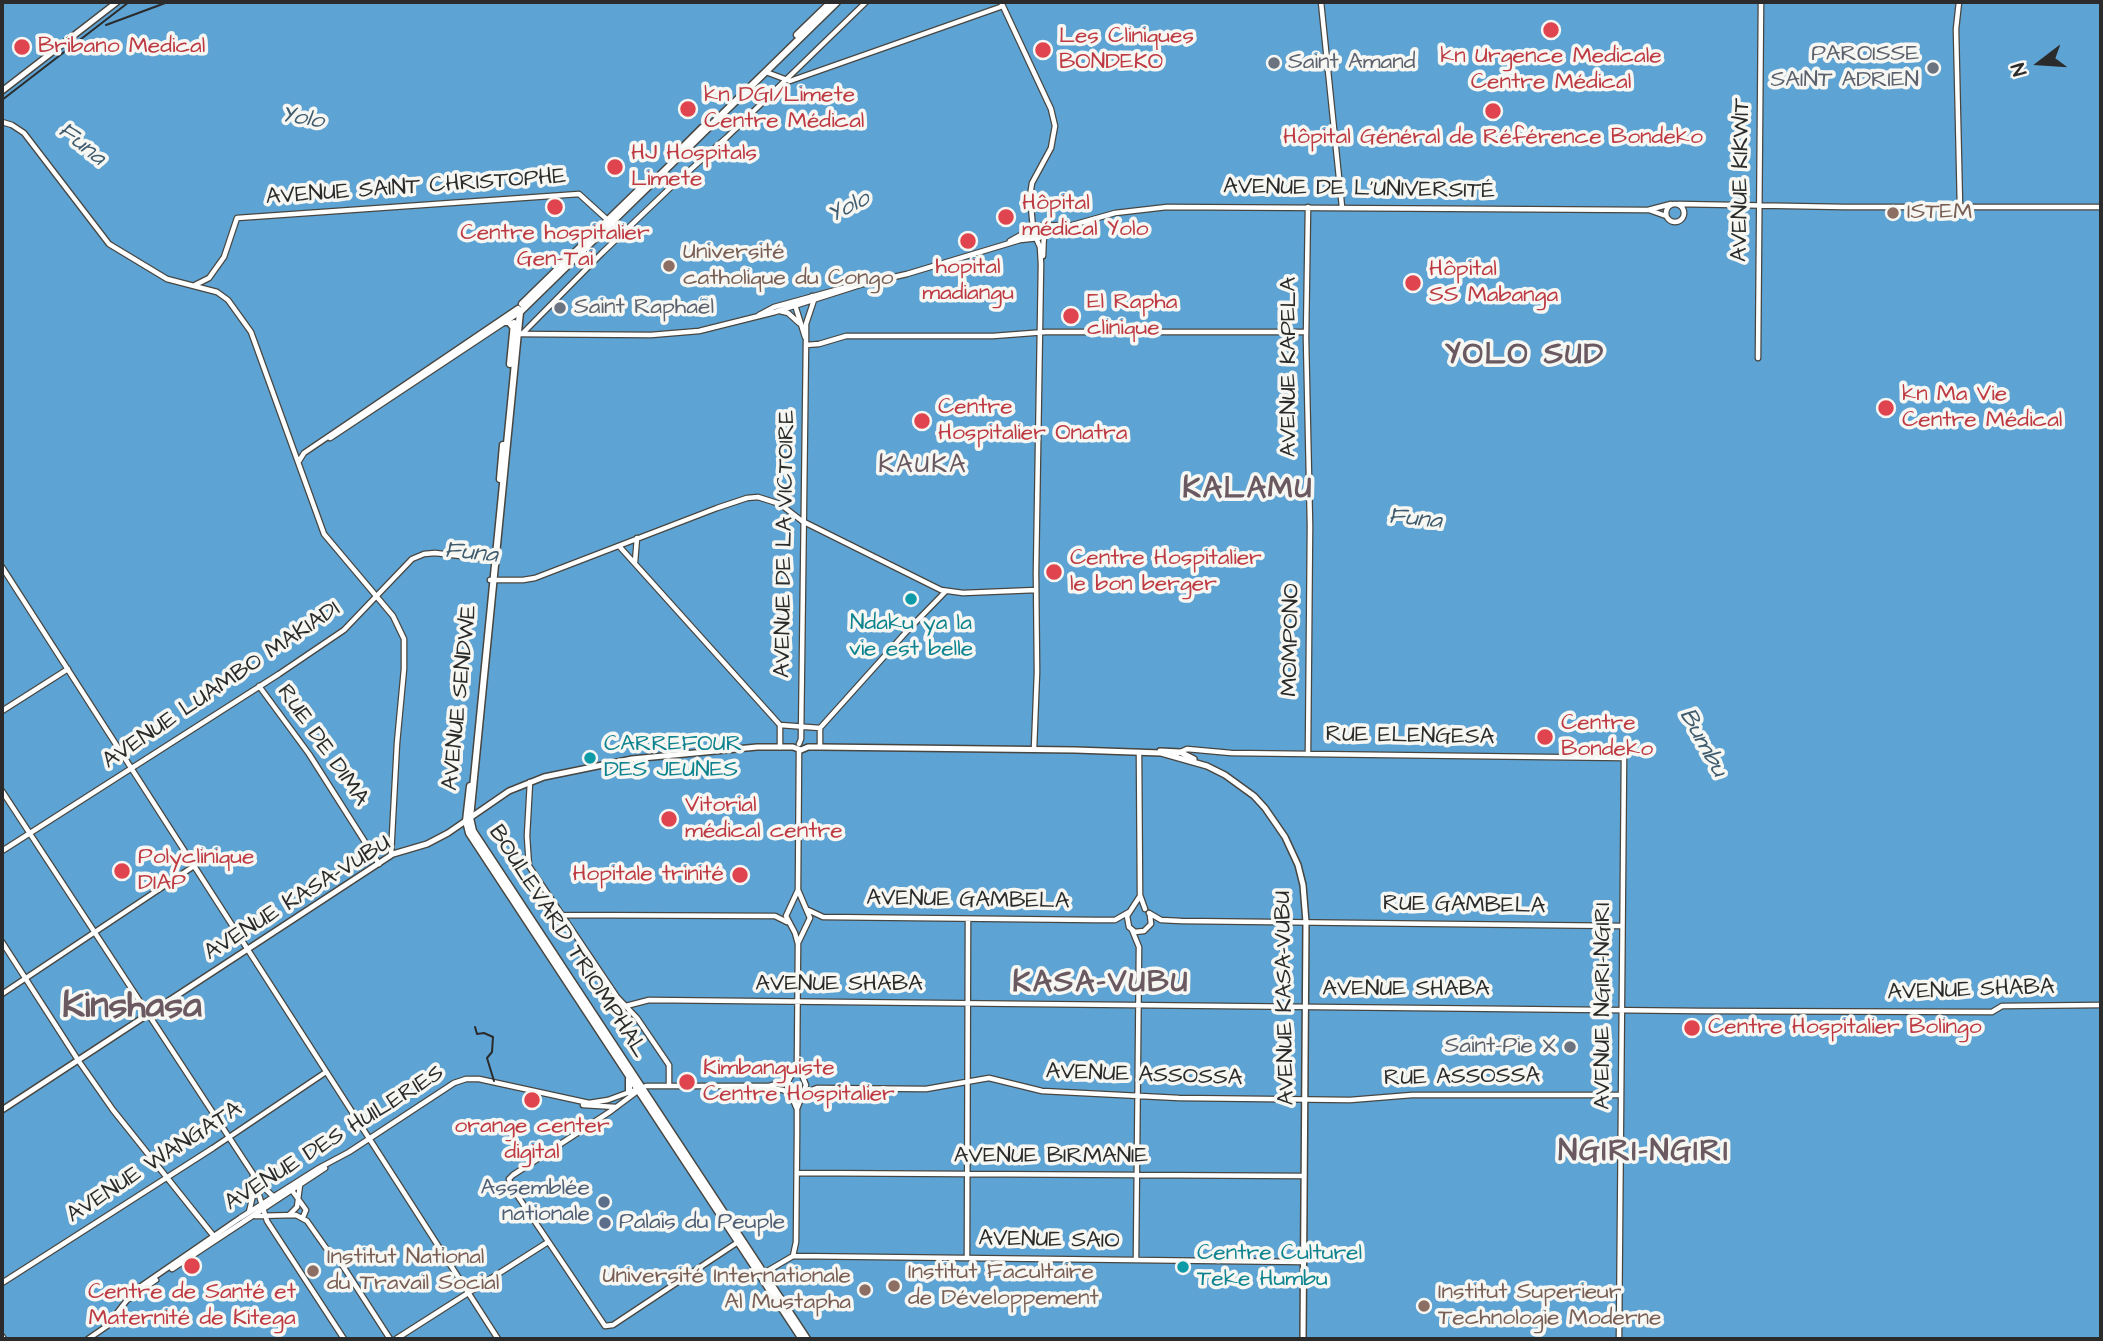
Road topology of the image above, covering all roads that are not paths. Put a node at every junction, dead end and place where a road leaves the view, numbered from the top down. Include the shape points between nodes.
1 (117, 2) edge
2 (831, 2) edge
3 (837, 2) edge
4 (866, 2) edge
5 (1321, 2) edge
6 (1761, 2) edge
7 (1959, 2) edge
8 (1002, 4) edge
9 (766, 72) junction
10 (785, 81) junction
11 (3, 90) edge
12 (2, 122) edge
13 (658, 175) junction
14 (1342, 198) junction
15 (1671, 204) junction
16 (1678, 204) junction
17 (1689, 204) junction
18 (1759, 204) junction
19 (1308, 207) junction
20 (1328, 207) junction
21 (1342, 207) junction
22 (1350, 207) junction
23 (1960, 207) junction
24 (2101, 207) edge
25 (1683, 208) junction
26 (1648, 210) junction
27 (1033, 215) junction
28 (1667, 216) junction
29 (610, 222) junction
30 (1071, 225) junction
31 (1041, 226) junction
32 (1033, 229) junction
33 (626, 230) junction
34 (1044, 234) junction
35 (1036, 237) junction
36 (1001, 247) junction
37 (1041, 264) junction
38 (863, 284) junction
39 (194, 286) junction
40 (828, 296) junction
41 (813, 298) junction
42 (796, 304) junction
43 (811, 308) junction
44 (779, 310) junction
45 (518, 311) junction
46 (755, 317) junction
47 (503, 322) junction
48 (801, 325) junction
49 (517, 331) junction
50 (1040, 332) junction
51 (1306, 332) junction
52 (806, 343) junction
53 (1758, 358) dead end
54 (343, 428) junction
55 (300, 454) junction
56 (299, 464) junction
57 (803, 515) junction
58 (1310, 526) joint
59 (637, 538) junction
60 (629, 543) junction
61 (619, 546) junction
62 (636, 554) junction
63 (494, 560) junction
64 (633, 561) junction
65 (2, 567) edge
66 (493, 576) junction
67 (1036, 590) junction
68 (946, 591) junction
69 (377, 597) junction
70 (68, 669) junction
71 (259, 686) junction
72 (480, 699) junction
73 (2, 711) edge
74 (780, 725) junction
75 (801, 726) junction
76 (820, 728) junction
77 (780, 747) junction
78 (801, 747) junction
79 (820, 747) junction
80 (1034, 749) junction
81 (1151, 751) junction
82 (1196, 751) joint
83 (1139, 752) junction
84 (1308, 753) junction
85 (1183, 755) junction
86 (1624, 758) joint
87 (1199, 762) junction
88 (132, 769) junction
89 (530, 781) junction
90 (519, 786) junction
91 (2, 790) edge
92 (472, 799) junction
93 (528, 800) junction
94 (485, 806) junction
95 (468, 818) junction
96 (451, 830) junction
97 (468, 830) junction
98 (30, 834) junction
99 (2, 851) edge
100 (390, 856) junction
101 (379, 863) junction
102 (194, 866) junction
103 (799, 890) junction
104 (1140, 895) junction
105 (790, 908) junction
106 (806, 908) junction
107 (1130, 911) junction
108 (1147, 911) junction
109 (562, 915) junction
110 (778, 916) junction
111 (821, 917) junction
112 (968, 919) junction
113 (1115, 920) junction
114 (1161, 920) junction
115 (1306, 922) junction
116 (790, 925) junction
117 (806, 925) junction
118 (1622, 926) junction
119 (1131, 929) junction
120 (1145, 930) junction
121 (95, 932) junction
122 (2, 942) edge
123 (798, 944) junction
124 (1139, 947) junction
125 (248, 949) junction
126 (25, 979) junction
127 (2, 994) edge
128 (798, 1002) junction
129 (968, 1003) junction
130 (1139, 1005) junction
131 (626, 1006) junction
132 (2101, 1006) edge
133 (1305, 1007) junction
134 (1622, 1010) junction
135 (148, 1015) junction
136 (78, 1060) junction
137 (797, 1063) junction
138 (326, 1072) junction
139 (803, 1079) junction
140 (789, 1080) junction
141 (968, 1081) junction
142 (669, 1086) junction
143 (769, 1087) junction
144 (817, 1088) junction
145 (637, 1089) junction
146 (790, 1094) junction
147 (803, 1094) junction
148 (1621, 1095) junction
149 (616, 1097) junction
150 (1138, 1097) junction
151 (1304, 1099) junction
152 (579, 1103) junction
153 (623, 1103) junction
154 (592, 1106) junction
155 (608, 1107) junction
156 (617, 1107) junction
157 (797, 1109) junction
158 (2, 1110) edge
159 (600, 1118) junction
160 (230, 1137) junction
161 (370, 1139) junction
162 (252, 1172) junction
163 (797, 1173) junction
164 (966, 1173) junction
165 (1137, 1175) junction
166 (1304, 1176) junction
167 (167, 1178) junction
168 (301, 1183) junction
169 (255, 1186) junction
170 (290, 1188) junction
171 (298, 1198) junction
172 (276, 1199) junction
173 (263, 1211) junction
174 (289, 1214) junction
175 (251, 1215) junction
176 (303, 1217) junction
177 (216, 1238) junction
178 (740, 1241) junction
179 (548, 1242) junction
180 (793, 1255) junction
181 (967, 1258) junction
182 (1136, 1260) junction
183 (1304, 1262) junction
184 (762, 1275) junction
185 (2, 1283) edge
186 (468, 1294) junction
187 (88, 1339) edge
188 (94, 1339) edge
189 (344, 1339) edge
190 (390, 1339) edge
191 (396, 1339) edge
192 (498, 1339) edge
193 (805, 1339) edge
194 (1303, 1339) edge
195 (1619, 1339) edge

1 - 11 main road
2 - 13 highway
3 - 9 highway
4 - 10 street
5 - 14 street
6 - 18 street, AVENUE KIKWIT
7 - 23 street
8 - 10 street
8 - 27 street via 1051,109 1054,137 1033,179
9 - 10 street
9 - 13 highway
10 - 33 street
12 - 39 street via 24,133 109,244 167,279
13 - 29 highway
14 - 20 street
14 - 21 street
14 - 22 street
15 - 16 street
15 - 26 street
15 - 28 street
16 - 17 street
16 - 25 street
17 - 18 street
17 - 25 street
18 - 23 street
18 - 53 street, AVENUE KIKWIT
19 - 20 street, AVENUE DE L’UNIVERSITÉ
19 - 30 street, AVENUE DE L’UNIVERSITÉ via 1146,208
19 - 51 street, AVENUE KAPELA
20 - 21 street, AVENUE DE L’UNIVERSITÉ
21 - 22 street, AVENUE DE L’UNIVERSITÉ
22 - 26 street, AVENUE DE L’UNIVERSITÉ
23 - 24 street
25 - 28 street via 1679,221
26 - 28 street
27 - 31 street
27 - 32 street
29 - 33 street, AVENUE SAINT CHRISTOPHE
29 - 39 street, AVENUE SAINT CHRISTOPHE via 579,194 237,218 224,257 209,278
29 - 45 highway
30 - 31 street, AVENUE DE L’UNIVERSITÉ
30 - 34 street, AVENUE DE L’UNIVERSITÉ
31 - 32 street, AVENUE DE L’UNIVERSITÉ
31 - 34 street
32 - 35 street
32 - 36 street
33 - 49 street
34 - 35 street, AVENUE DE L’UNIVERSITÉ
34 - 37 street
35 - 36 street
35 - 37 street
36 - 38 street
37 - 50 street
38 - 40 street
38 - 41 street
39 - 55 street via 223,295 251,332
40 - 41 street
40 - 43 street
41 - 42 street
41 - 43 street
42 - 44 street
42 - 46 street via 774,307
42 - 48 street
43 - 52 street
44 - 46 street
44 - 48 street
45 - 47 street
45 - 49 highway, AVENUE SENDWE
45 - 54 street
46 - 49 street via 667,334
47 - 49 highway
47 - 54 street
48 - 52 street
49 - 63 highway, AVENUE SENDWE
50 - 51 street
50 - 52 street via 846,335 819,344
50 - 67 street
51 - 58 street, AVENUE KAPELA
52 - 57 street, AVENUE DE LA VICTOIRE
54 - 55 street
55 - 56 street
55 - 56 street
56 - 69 street via 324,534
57 - 59 street via 768,498 753,497
57 - 68 street
57 - 75 street, AVENUE DE LA VICTOIRE
58 - 84 street, MOMPONO
59 - 60 street
59 - 62 street
60 - 61 street
60 - 62 street
60 - 64 street
61 - 64 street
61 - 66 street via 535,578
62 - 64 street
63 - 66 highway, AVENUE SENDWE
63 - 69 street, AVENUE LUAMBO MAKIADI via 420,555
64 - 74 street
65 - 70 street
66 - 72 highway, AVENUE SENDWE
67 - 68 street
67 - 80 street
68 - 76 street
69 - 71 street, AVENUE LUAMBO MAKIADI via 344,630
69 - 100 street via 397,621 405,645
70 - 73 street
70 - 88 street
71 - 88 street, AVENUE LUAMBO MAKIADI
71 - 101 street, RUE DE DIMA
72 - 92 highway, AVENUE SENDWE
72 - 95 highway, AVENUE SENDWE
74 - 75 street
74 - 77 street
75 - 76 street
75 - 78 street, AVENUE DE LA VICTOIRE
76 - 79 street
77 - 78 main road, AVENUE KASA-VUBU
77 - 89 main road, AVENUE KASA-VUBU via 632,759
78 - 79 main road, AVENUE KASA-VUBU
78 - 103 street, AVENUE DE LA VICTOIRE
79 - 80 main road, AVENUE KASA-VUBU
80 - 83 main road, AVENUE KASA-VUBU
81 - 83 main road, AVENUE KASA-VUBU
81 - 85 main road, AVENUE KASA-VUBU
81 - 85 main road
82 - 84 street, RUE ELENGESA
82 - 85 main road
83 - 104 street
84 - 86 street, RUE ELENGESA
85 - 87 main road, AVENUE KASA-VUBU
85 - 87 main road
86 - 118 street, AVENUE NGIRI-NGIRI
87 - 115 main road, AVENUE KASA-VUBU via 1254,796 1279,827 1298,865
88 - 98 street, AVENUE LUAMBO MAKIADI
88 - 102 street
89 - 90 main road, AVENUE KASA-VUBU
89 - 93 street
90 - 93 street
90 - 94 main road, AVENUE KASA-VUBU
91 - 98 street
92 - 94 highway via 475,805
92 - 95 highway, AVENUE SENDWE
93 - 109 street via 527,862
94 - 95 main road, AVENUE KASA-VUBU
95 - 96 main road, AVENUE KASA-VUBU
95 - 97 highway, AVENUE SENDWE
95 - 145 highway, BOULEVARD TRIOMPHAL
96 - 97 highway
96 - 100 main road, AVENUE KASA-VUBU
97 - 145 highway, BOULEVARD TRIOMPHAL
98 - 99 street, AVENUE LUAMBO MAKIADI
98 - 121 street
100 - 101 main road, AVENUE KASA-VUBU
101 - 125 main road, AVENUE KASA-VUBU
102 - 121 street
102 - 125 street
103 - 105 street
103 - 106 street
104 - 107 street
104 - 108 street
105 - 106 street via 797,904
105 - 110 street
105 - 116 street via 786,916
106 - 111 street
106 - 117 street
107 - 108 street
107 - 113 street
107 - 119 street
108 - 114 street
108 - 120 street via 1151,924
109 - 110 street
109 - 131 street
110 - 116 street
111 - 112 street, AVENUE GAMBELA
111 - 117 street
112 - 113 street, AVENUE GAMBELA
112 - 129 street
113 - 119 street
114 - 115 street
114 - 120 street
115 - 118 street, RUE GAMBELA
115 - 133 main road, AVENUE KASA-VUBU
116 - 117 street
116 - 123 street
117 - 123 street
118 - 134 street, AVENUE NGIRI-NGIRI
119 - 120 street
119 - 124 street
120 - 124 street
121 - 126 street
121 - 135 street
122 - 126 street
123 - 128 street
124 - 130 street
125 - 135 main road, AVENUE KASA-VUBU
125 - 138 street
126 - 127 street
126 - 136 street
128 - 129 street, AVENUE SHABA
128 - 131 street, AVENUE SHABA via 649,1000
128 - 137 street
129 - 130 street, AVENUE SHABA
129 - 141 street
130 - 133 street, AVENUE SHABA
130 - 150 street
131 - 142 street via 670,1065
132 - 134 street, AVENUE SHABA via 2002,1006 1992,1012
133 - 134 street, AVENUE SHABA
133 - 151 main road, AVENUE KASA-VUBU
134 - 148 street, AVENUE NGIRI-NGIRI
135 - 136 main road, AVENUE KASA-VUBU
135 - 160 street
136 - 158 main road, AVENUE KASA-VUBU
136 - 167 street
137 - 139 street
137 - 140 street
138 - 160 street, AVENUE WANGATA
138 - 161 street
139 - 140 street
139 - 144 street
139 - 147 street via 807,1088
140 - 143 street
140 - 146 street
141 - 144 street, AVENUE ASSOSSA via 926,1089
141 - 150 street, AVENUE ASSOSSA via 989,1078 1042,1091
141 - 164 street
142 - 143 street
142 - 145 street
143 - 146 street
144 - 147 street
145 - 149 street, AVENUE DES HUILERIES
145 - 153 street
145 - 178 highway, BOULEVARD TRIOMPHAL
146 - 147 street
146 - 157 street
147 - 157 street
148 - 151 street, RUE ASSOSSA
148 - 195 street, AVENUE NGIRI-NGIRI
149 - 152 street, AVENUE DES HUILERIES
149 - 153 street
149 - 155 street
150 - 151 street, AVENUE ASSOSSA
150 - 165 street
151 - 166 main road, AVENUE KASA-VUBU
152 - 154 street, AVENUE DES HUILERIES
152 - 161 street, AVENUE DES HUILERIES via 479,1079 463,1080 450,1084
153 - 156 street
154 - 155 street, AVENUE DES HUILERIES
154 - 159 street
155 - 156 street, AVENUE DES HUILERIES
155 - 159 street
156 - 159 street
157 - 163 street
159 - 179 street via 509,1179
160 - 162 street
160 - 167 street, AVENUE WANGATA
161 - 168 street, AVENUE DES HUILERIES
161 - 170 street, AVENUE DES HUILERIES
161 - 186 street
162 - 169 street
162 - 172 street
163 - 164 street, AVENUE BIRMANIE
163 - 180 street
164 - 165 street, AVENUE BIRMANIE
164 - 181 street
165 - 166 street, AVENUE BIRMANIE
165 - 182 street
166 - 183 main road, AVENUE KASA-VUBU
167 - 177 street
167 - 185 street, AVENUE WANGATA
168 - 170 street, AVENUE DES HUILERIES
168 - 171 street
169 - 173 street
169 - 175 street
170 - 171 street
170 - 172 street, AVENUE DES HUILERIES
171 - 174 street via 296,1210
171 - 176 street via 306,1210
172 - 173 street, AVENUE DES HUILERIES
173 - 174 street
173 - 175 street, AVENUE DES HUILERIES
173 - 175 street
173 - 189 street
174 - 176 street
175 - 177 street, AVENUE DES HUILERIES
176 - 190 street via 339,1260
177 - 187 street, AVENUE DES HUILERIES via 131,1293 107,1326
177 - 188 street, AVENUE DES HUILERIES via 132,1296
178 - 179 street via 607,1327
178 - 184 highway, BOULEVARD TRIOMPHAL
179 - 186 street
180 - 181 street, AVENUE SAIO
180 - 184 street
181 - 182 street, AVENUE SAIO
182 - 183 street, AVENUE SAIO
183 - 194 main road, AVENUE KASA-VUBU
184 - 193 highway, BOULEVARD TRIOMPHAL
186 - 191 street
186 - 192 street

